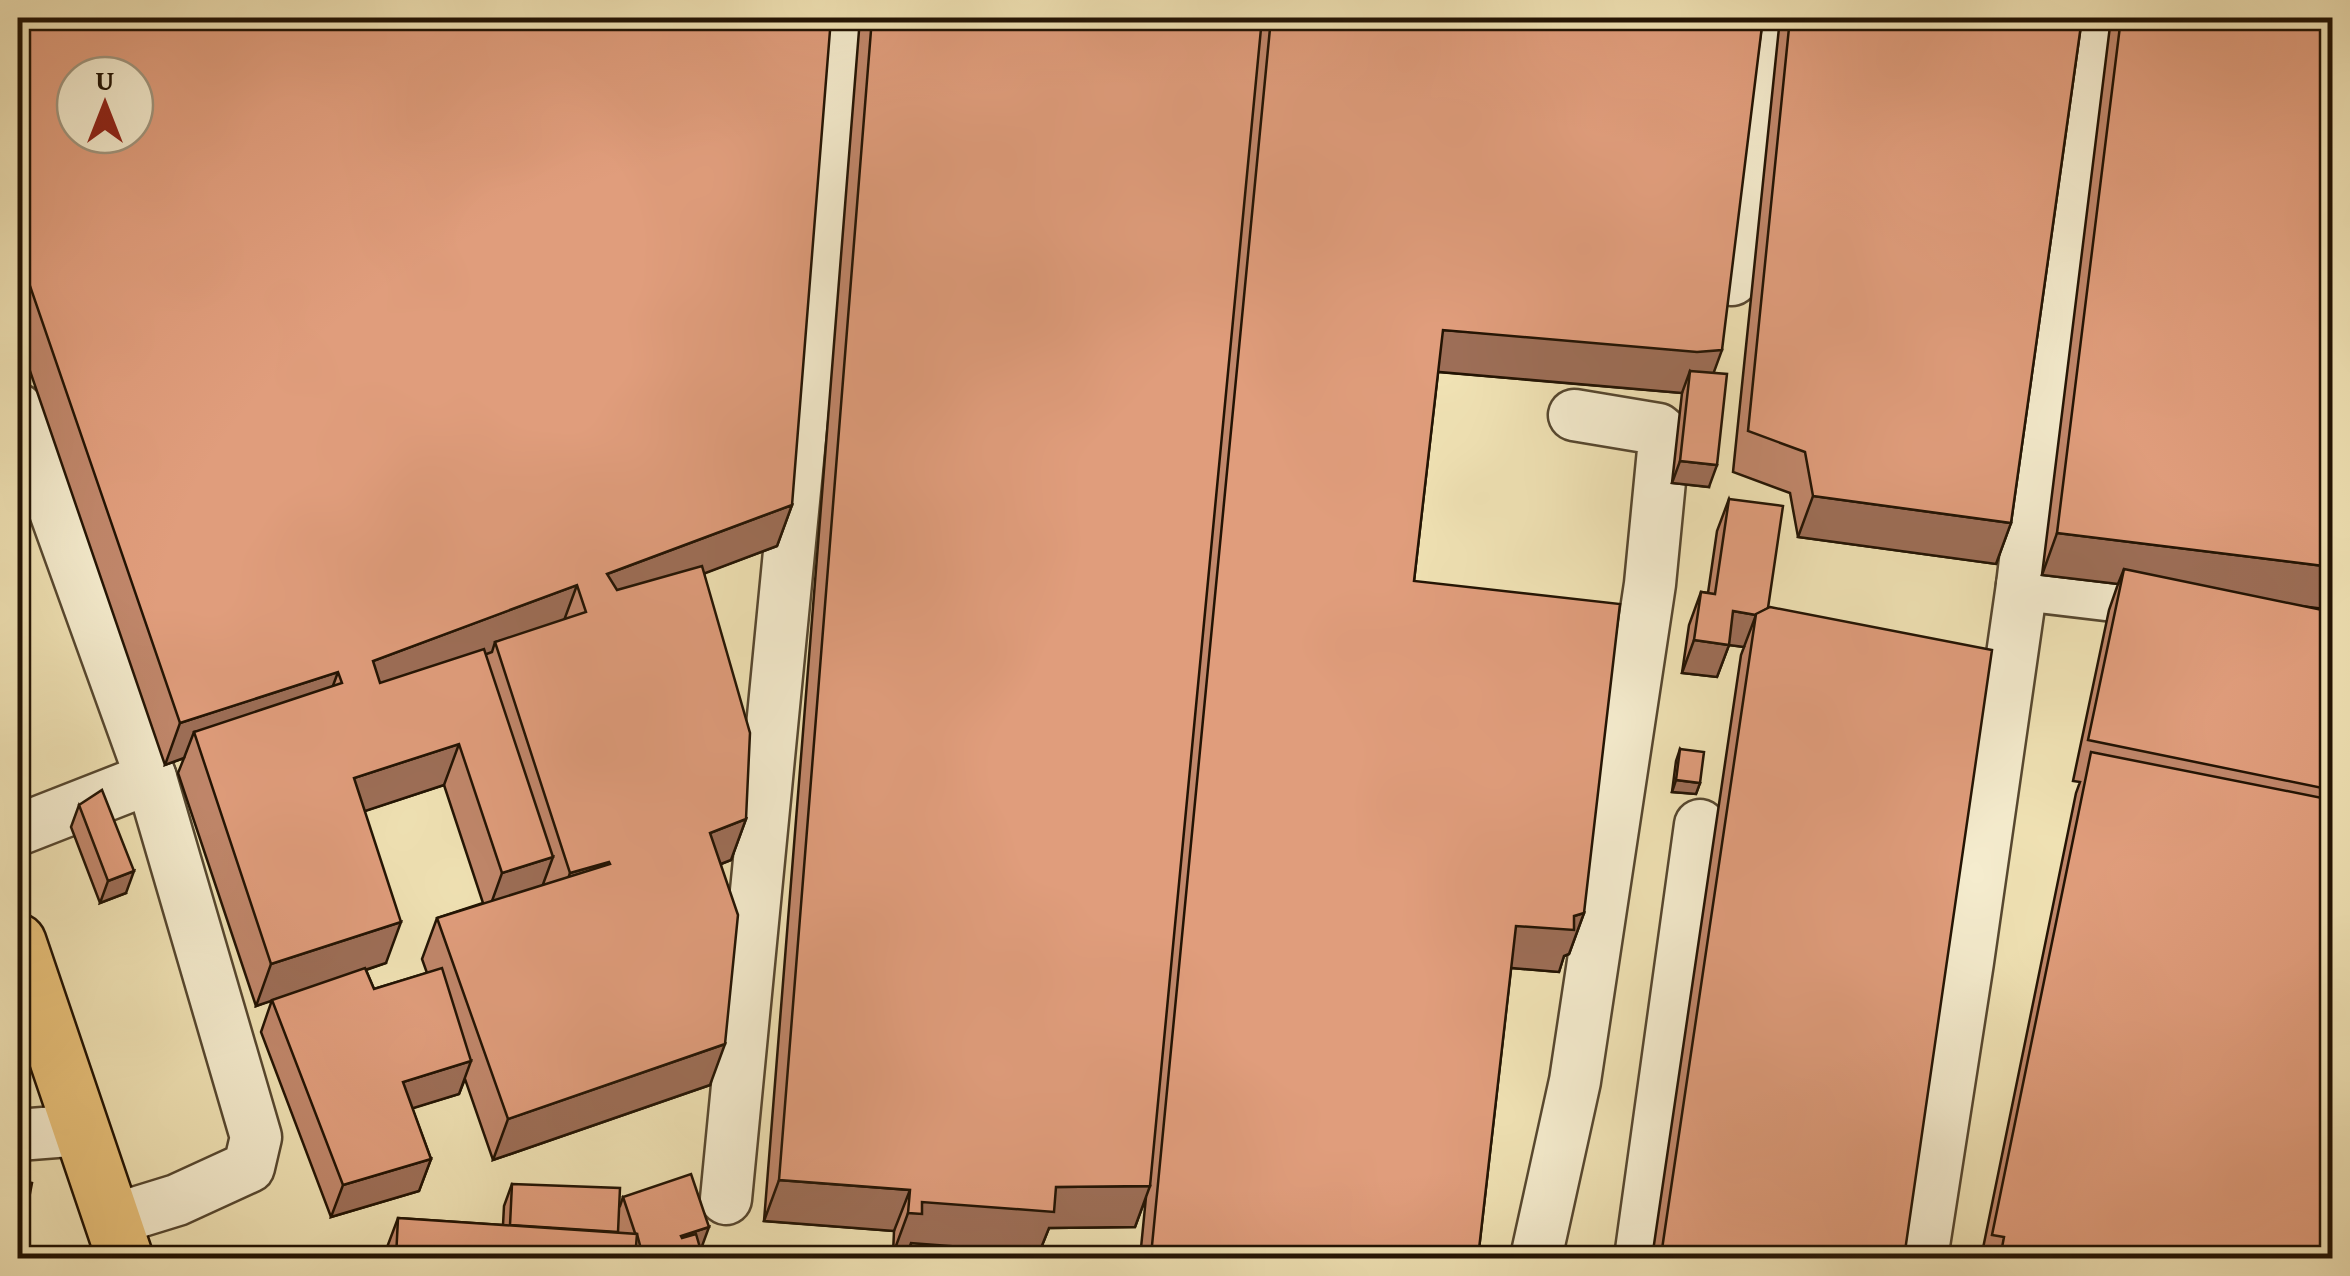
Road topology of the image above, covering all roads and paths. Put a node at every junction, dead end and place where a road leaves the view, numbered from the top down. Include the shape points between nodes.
1 (841, 18) edge
2 (1765, 18) edge
3 (2091, 18) edge
4 (1732, 280) edge
5 (18, 409) edge
6 (1574, 415) dead end
7 (2022, 586) junction
8 (2220, 609) edge
9 (151, 778) junction
10 (1700, 825) dead end
11 (18, 830) edge
12 (18, 942) edge
13 (82, 1130) junction
14 (18, 1134) edge
15 (726, 1200) dead end
16 (119, 1239) edge
17 (1536, 1258) edge
18 (1640, 1258) edge
19 (1922, 1258) edge

1 - 15 lane
2 - 4 lane
3 - 7 lane
5 - 9 lane
6 - 17 lane via 1658,429 1664,440 1650,584 1581,1043
7 - 8 lane
7 - 19 lane
9 - 11 lane
9 - 16 lane via 256,1137 249,1166 176,1200
10 - 18 lane
12 - 13 main road
13 - 14 lane
13 - 16 main road

